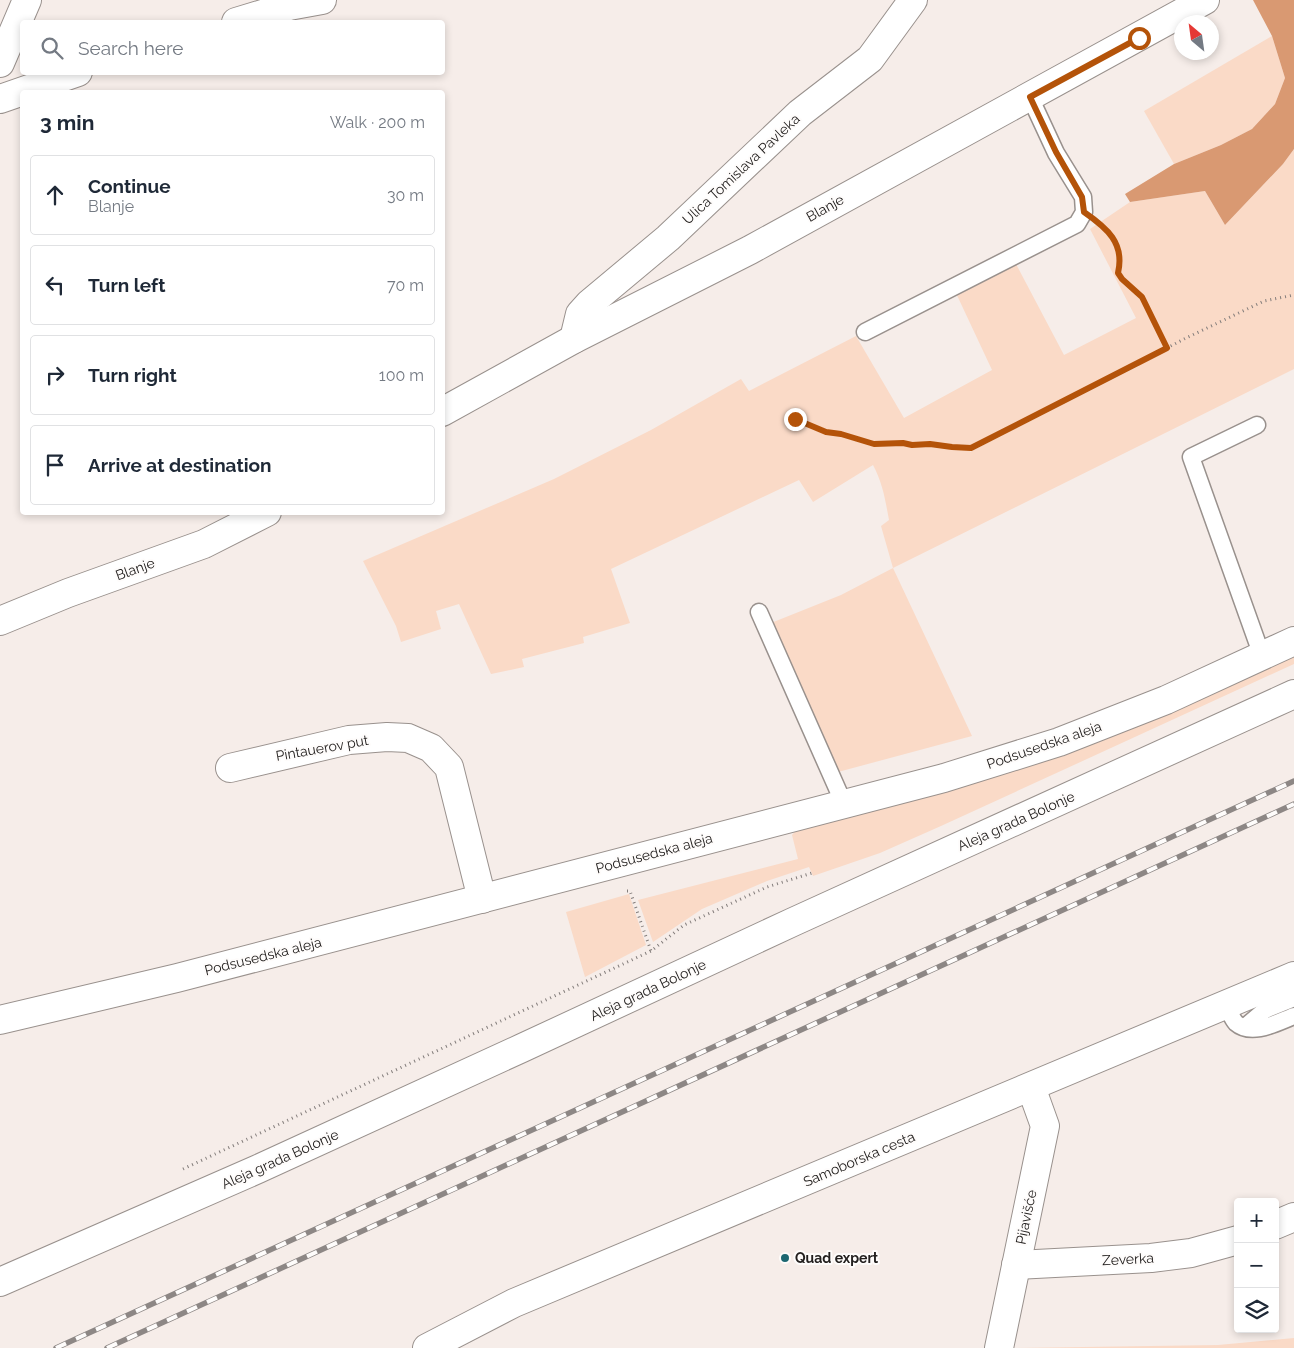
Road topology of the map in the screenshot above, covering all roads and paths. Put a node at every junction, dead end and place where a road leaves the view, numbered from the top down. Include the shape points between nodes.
1 (27, 0) edge
2 (322, 0) edge
3 (913, 0) edge
4 (1205, 0) edge
5 (243, 20) edge
6 (0, 63) edge
7 (69, 75) edge
8 (26, 90) edge
9 (20, 92) edge
10 (1030, 97) junction
11 (0, 99) edge
12 (1084, 212) junction
13 (1294, 295) edge
14 (865, 332) dead end
15 (574, 339) junction
16 (1167, 348) junction
17 (445, 410) edge
18 (795, 419) dead end
19 (1257, 425) dead end
20 (261, 515) edge
21 (759, 612) dead end
22 (0, 621) edge
23 (1294, 641) edge
24 (1262, 656) junction
25 (1294, 694) edge
26 (230, 768) dead end
27 (844, 804) junction
28 (812, 872) dead end
29 (623, 892) dead end
30 (482, 899) junction
31 (651, 951) junction
32 (1294, 976) edge
33 (1294, 998) edge
34 (1226, 1005) junction
35 (1294, 1016) edge
36 (0, 1020) edge
37 (1245, 1027) junction
38 (1031, 1087) junction
39 (174, 1173) dead end
40 (1294, 1217) edge
41 (1279, 1223) edge
42 (1234, 1241) edge
43 (1016, 1264) junction
44 (0, 1282) edge
45 (427, 1348) edge
46 (998, 1348) edge

1 - 6 street
2 - 5 street
3 - 15 street, Ulica Tomislava Pavleka via 870,59 800,113 668,238 589,304 580,314
4 - 10 street, Blanje
7 - 8 street
9 - 11 street
10 - 12 lane via 1082,197
10 - 15 street, Blanje via 750,250
12 - 14 lane via 1077,224
12 - 16 path via 1114,239 1121,260 1118,273 1142,297
13 - 16 path via 1264,301
15 - 17 street, Blanje
16 - 18 path via 971,448 874,444 826,432
19 - 24 lane via 1191,457
20 - 22 street, Blanje via 204,544 68,592
21 - 27 lane
23 - 24 street, Podsusedska aleja
24 - 27 street, Podsusedska aleja via 1166,700 1059,742 944,778
25 - 44 street, Aleja grada Bolonje via 258,1169
26 - 30 street, Pintauerov put via 350,740 408,738 431,748 449,767
27 - 30 street, Podsusedska aleja
28 - 31 path via 767,887 684,925
29 - 31 path via 630,891
30 - 36 street, Podsusedska aleja
31 - 39 path
32 - 34 street, Samoborska cesta
33 - 37 lane via 1264,1010
34 - 37 lane via 1236,1022
34 - 38 street, Samoborska cesta
35 - 37 lane via 1262,1029
38 - 43 street, Pijavišće via 1045,1126
38 - 45 street, Samoborska cesta via 514,1303
40 - 41 street
42 - 43 street, Zeverka via 1171,1256
43 - 46 street, Pijavišće

